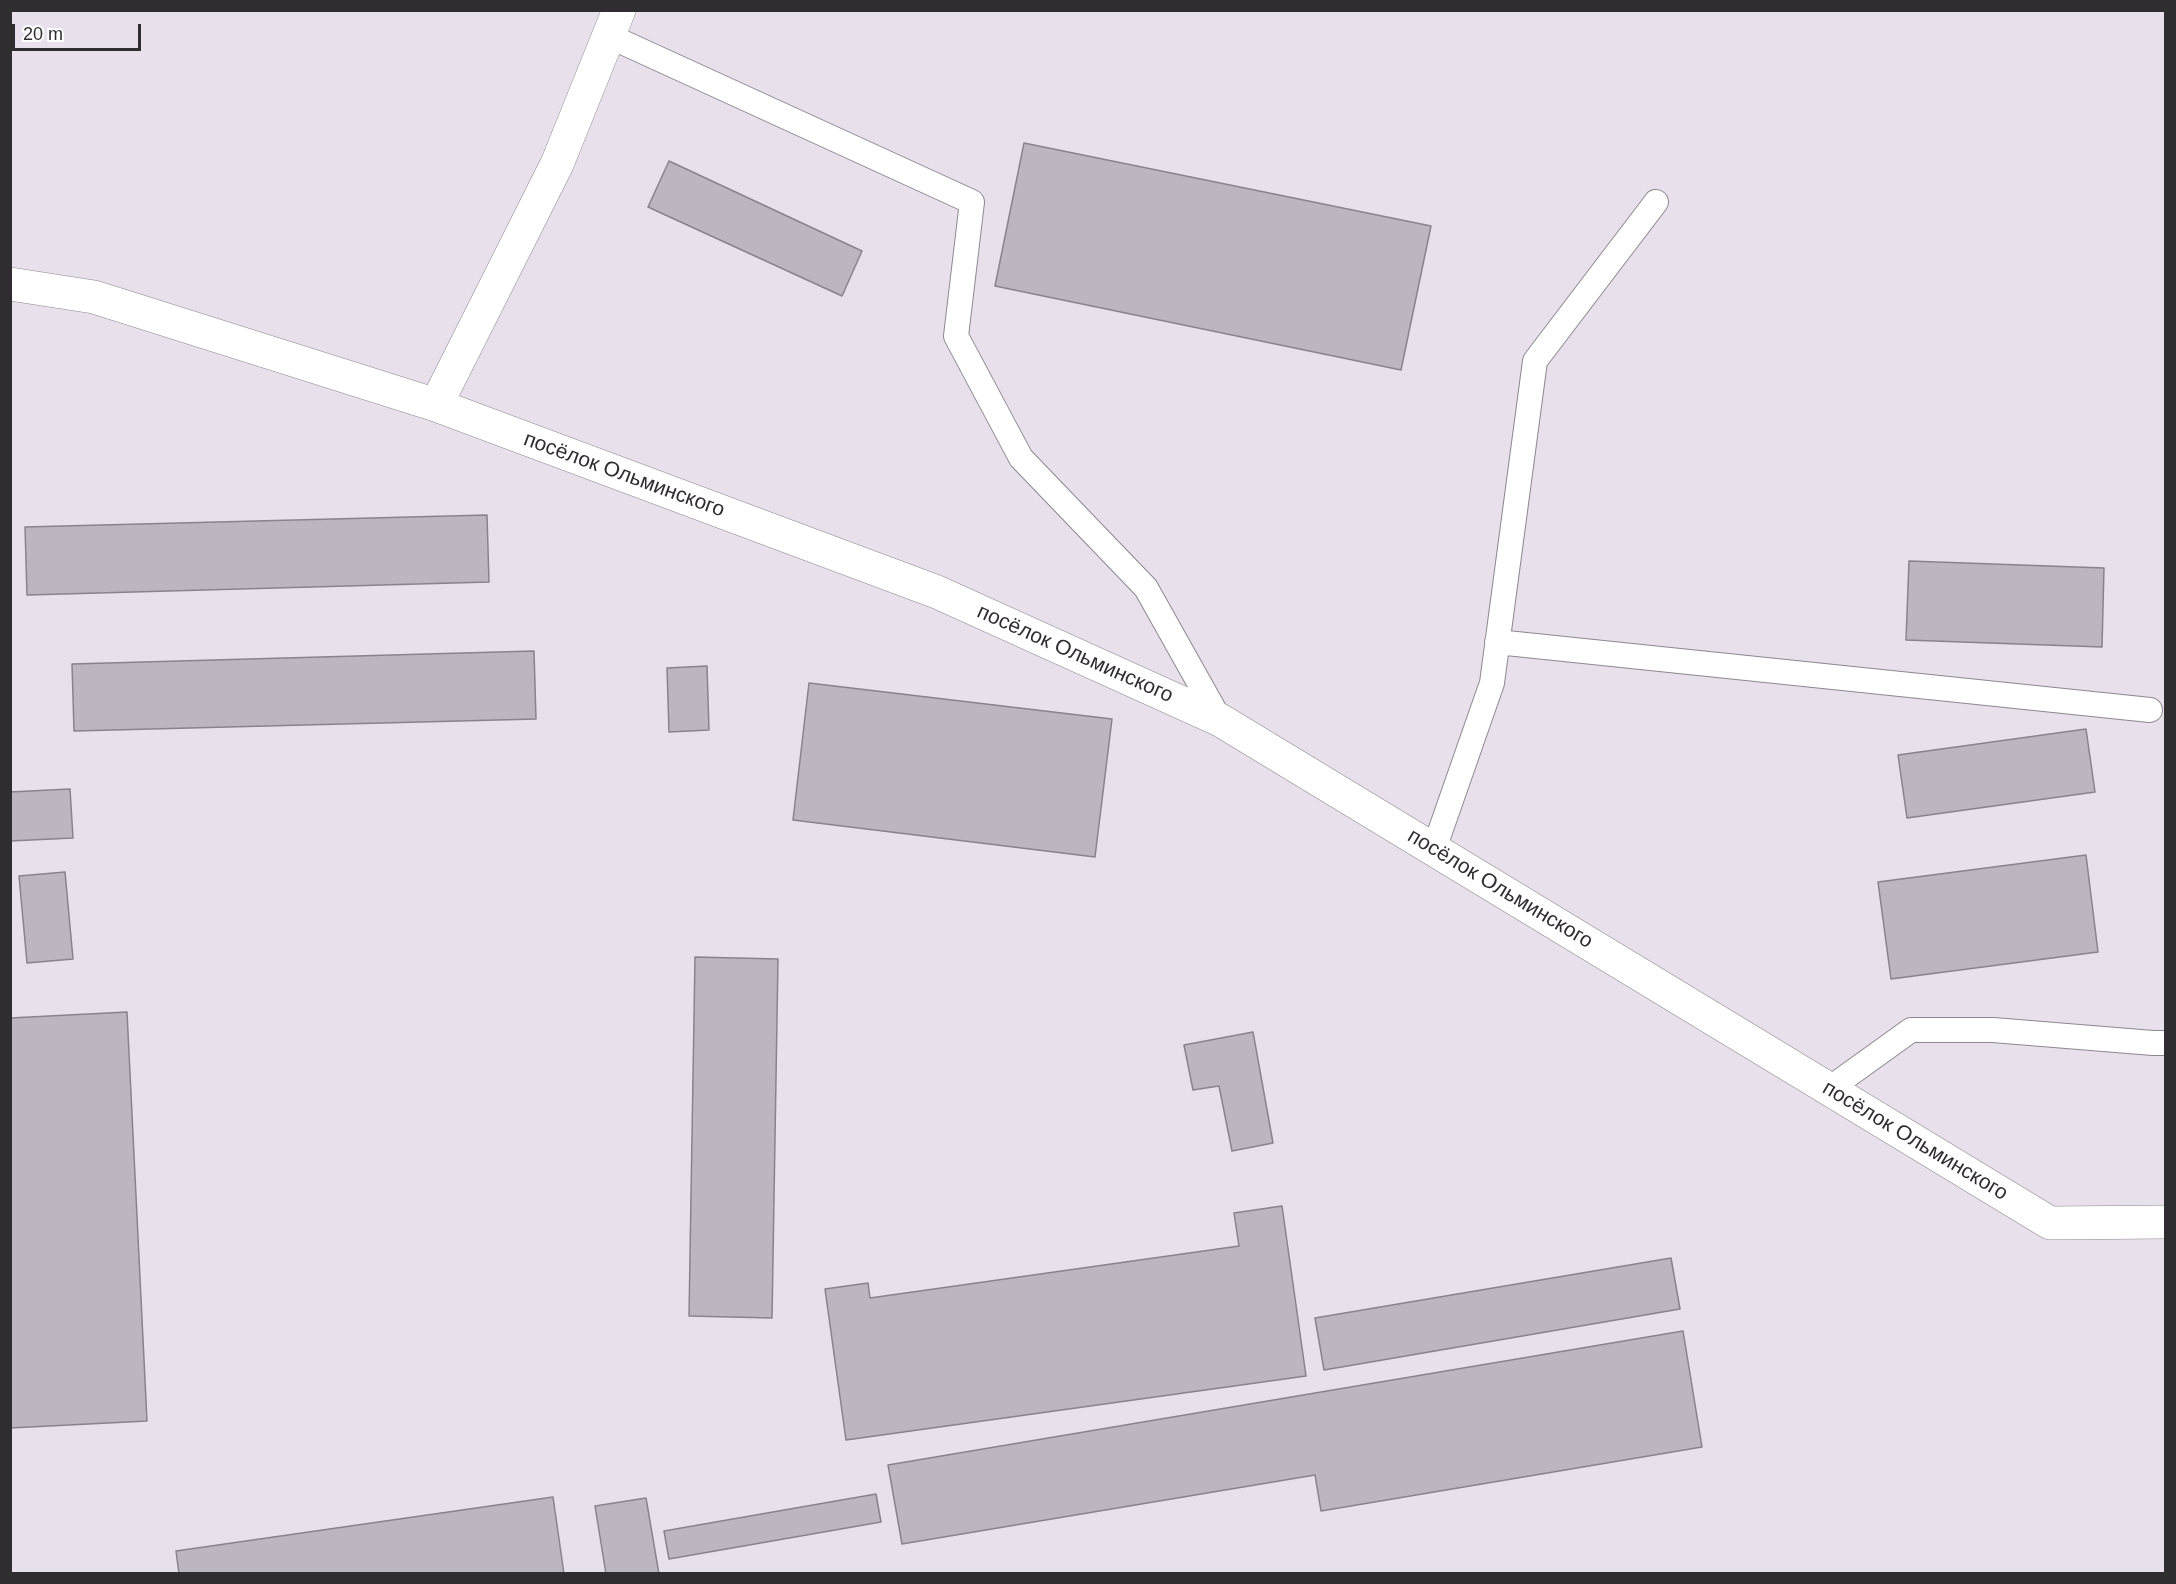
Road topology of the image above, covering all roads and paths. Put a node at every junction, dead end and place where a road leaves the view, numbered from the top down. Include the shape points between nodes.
1 (614, 23) edge
2 (1656, 202) dead end
3 (10, 284) edge
4 (436, 405) junction
5 (1497, 642) junction
6 (2150, 710) dead end
7 (1220, 720) junction
8 (1434, 849) junction
9 (2166, 1042) edge
10 (1828, 1089) junction
11 (2166, 1222) edge

1 - 4 street via 557,164
1 - 7 lane via 972,202 956,336 1021,458 1146,588
2 - 5 lane via 1535,361
3 - 4 street, посёлок Ольминского via 94,297
4 - 7 street, посёлок Ольминского via 937,592
5 - 6 lane
5 - 8 lane via 1492,683
7 - 8 street, посёлок Ольминского
8 - 10 street, посёлок Ольминского
9 - 10 lane via 1993,1030 1911,1030
10 - 11 street, посёлок Ольминского via 2050,1223

